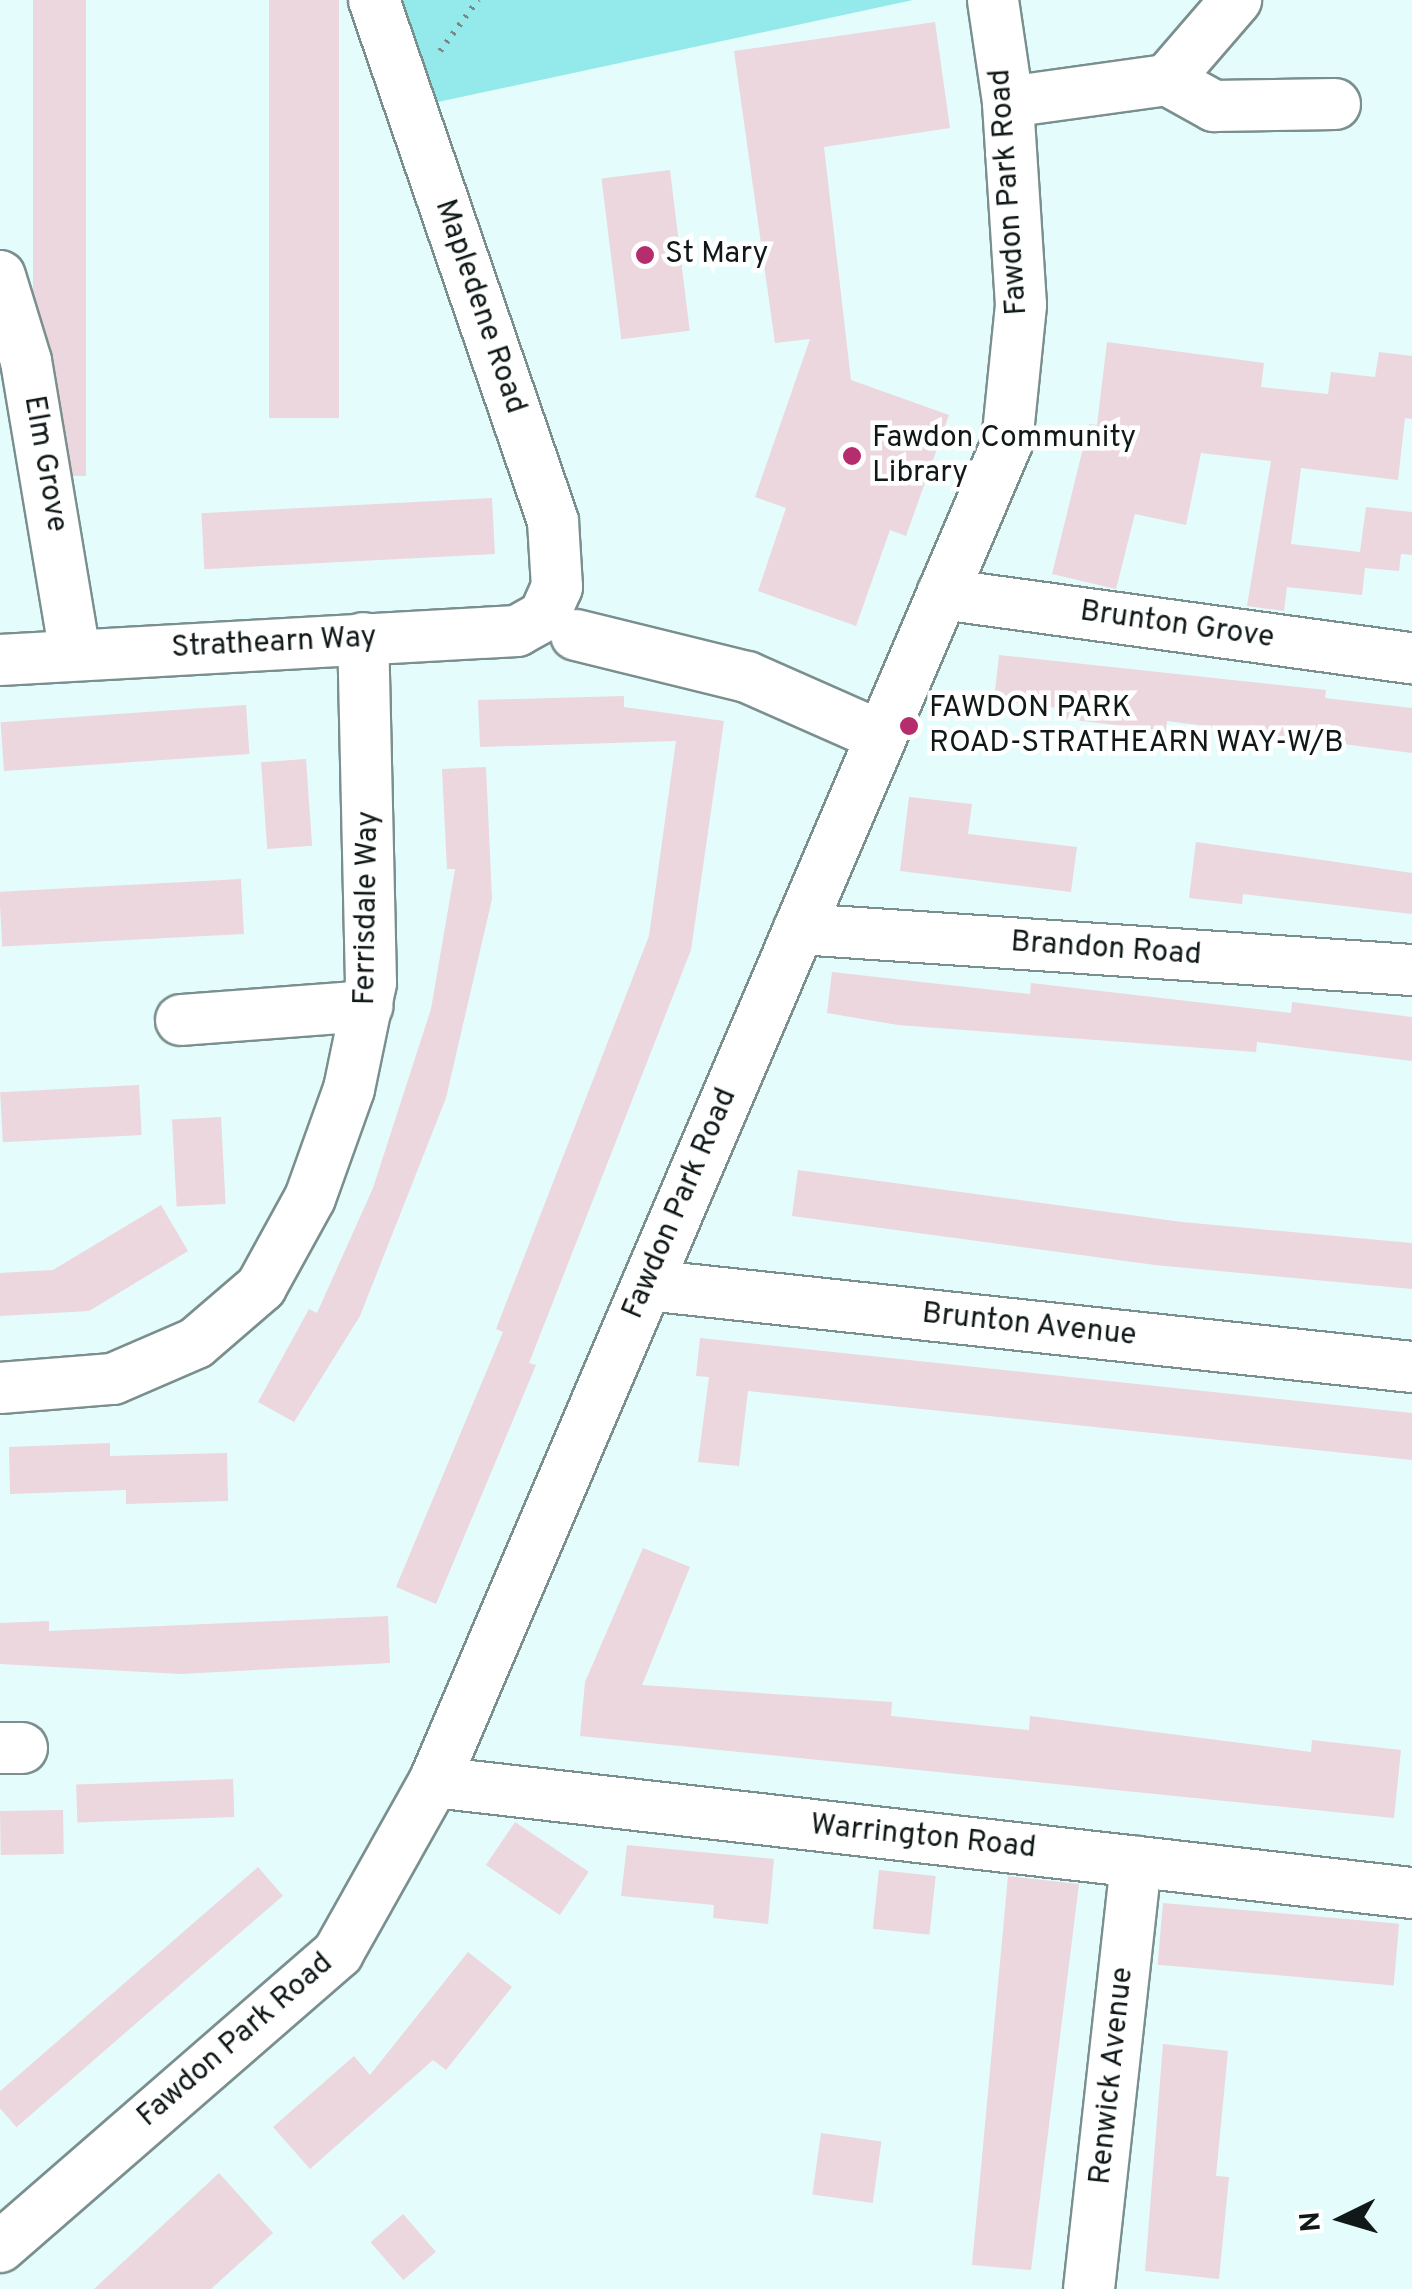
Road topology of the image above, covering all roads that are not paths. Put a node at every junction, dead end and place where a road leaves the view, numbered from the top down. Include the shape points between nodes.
1 (374, 0) edge
2 (993, 0) edge
3 (1236, 0) edge
4 (1167, 80) junction
5 (1008, 102) junction
6 (1335, 104) dead end
7 (0, 276) edge
8 (942, 594) junction
9 (560, 626) junction
10 (363, 638) junction
11 (75, 656) junction
12 (1412, 658) edge
13 (0, 660) edge
14 (881, 736) junction
15 (799, 929) junction
16 (1412, 970) edge
17 (367, 1006) junction
18 (181, 1020) dead end
19 (646, 1285) junction
20 (1412, 1368) edge
21 (0, 1388) edge
22 (434, 1782) junction
23 (1136, 1862) junction
24 (1412, 1893) edge
25 (0, 2246) edge
26 (1089, 2289) edge

1 - 9 street, Mapledene Road via 553,521
2 - 5 street, Fawdon Park Road
3 - 4 street
4 - 5 street
4 - 6 street via 1214,106
5 - 8 street, Fawdon Park Road via 1020,305 1007,443
7 - 11 street, Elm Grove via 26,361
8 - 12 street, Brunton Grove
8 - 14 street, Fawdon Park Road
9 - 10 street, Strathearn Way
9 - 14 street via 747,677
10 - 11 street, Strathearn Way
10 - 17 street, Ferrisdale Way via 374,896
11 - 13 street, Strathearn Way
14 - 15 street, Fawdon Park Road
15 - 16 street, Brandon Road
15 - 19 street, Fawdon Park Road
17 - 18 street
17 - 21 street, Ferrisdale Way via 328,1154 286,1247 250,1298 196,1343 154,1365 74,1385
19 - 20 street, Brunton Avenue
19 - 22 street, Fawdon Park Road
22 - 23 street, Warrington Road
22 - 25 street, Fawdon Park Road via 338,1954
23 - 24 street, Warrington Road
23 - 26 street, Renwick Avenue

